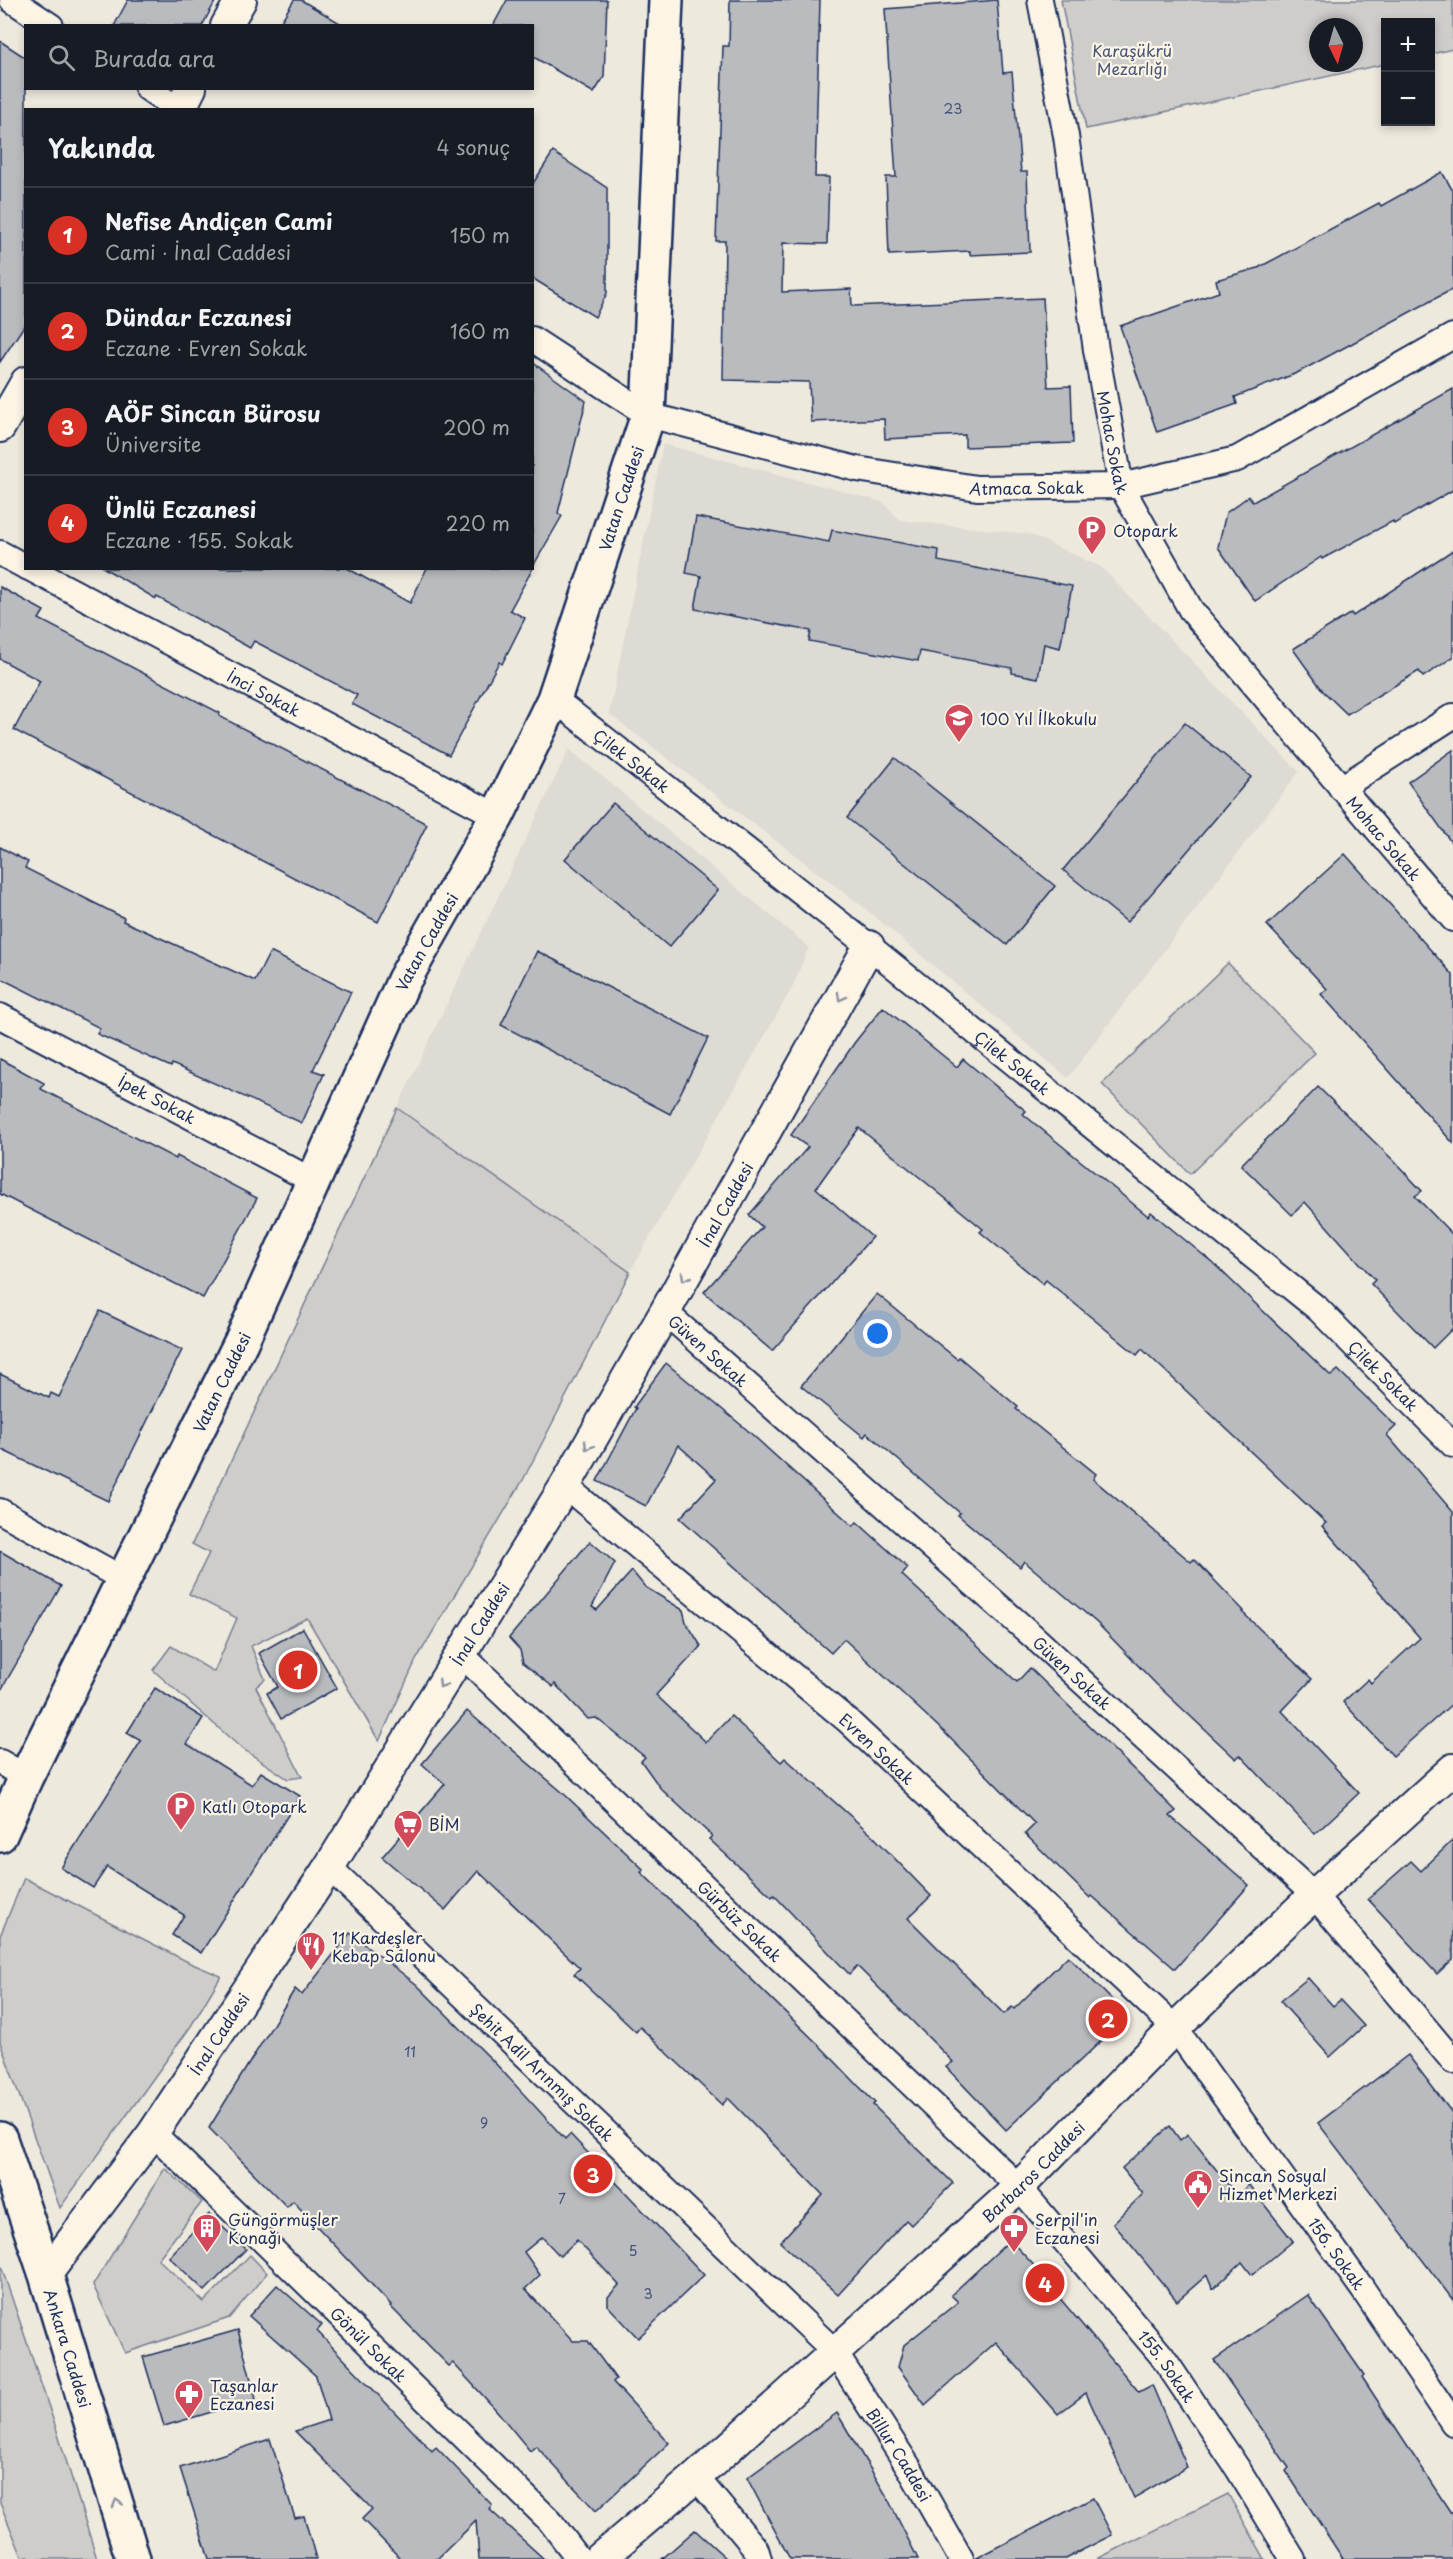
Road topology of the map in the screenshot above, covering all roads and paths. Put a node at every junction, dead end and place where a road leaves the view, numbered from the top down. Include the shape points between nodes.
1 (12, 0) edge
2 (241, 0) edge
3 (666, 0) edge
4 (1040, 0) edge
5 (48, 24) edge
6 (227, 24) edge
7 (150, 90) edge
8 (190, 90) edge
9 (176, 108) edge
10 (180, 108) edge
11 (1453, 336) edge
12 (534, 340) edge
13 (24, 385) edge
14 (648, 415) junction
15 (0, 427) edge
16 (1122, 486) junction
17 (0, 553) edge
18 (24, 566) edge
19 (31, 570) edge
20 (554, 699) junction
21 (1453, 716) edge
22 (1341, 788) junction
23 (497, 816) junction
24 (1453, 919) edge
25 (869, 946) junction
26 (0, 1016) edge
27 (315, 1182) junction
28 (665, 1312) junction
29 (1453, 1444) edge
30 (565, 1486) junction
31 (0, 1511) edge
32 (125, 1580) junction
33 (461, 1654) junction
34 (13, 1769) edge
35 (1453, 1769) edge
36 (0, 1835) edge
37 (329, 1867) junction
38 (1314, 1895) junction
39 (1174, 2028) junction
40 (1453, 2061) edge
41 (153, 2133) junction
42 (0, 2139) edge
43 (0, 2178) edge
44 (1018, 2187) junction
45 (25, 2214) junction
46 (46, 2276) junction
47 (834, 2351) junction
48 (1453, 2423) edge
49 (696, 2477) junction
50 (133, 2559) edge
51 (579, 2559) edge
52 (599, 2559) edge
53 (759, 2559) edge
54 (961, 2559) edge
55 (1293, 2559) edge

1 - 5 street
2 - 6 street
3 - 14 main road, Vatan Caddesi
4 - 16 street, Mohac Sokak via 1066,136 1096,350
7 - 9 street
8 - 10 street
11 - 16 street, Atmaca Sokak via 1237,459
12 - 14 street, Atmaca Sokak
13 - 15 street
14 - 16 street, Atmaca Sokak via 857,470 977,488
14 - 20 main road, Vatan Caddesi
16 - 22 street, Mohac Sokak via 1191,610
17 - 18 street, İnci Sokak
19 - 23 street, İnci Sokak
20 - 23 main road, Vatan Caddesi
20 - 25 street, Çilek Sokak
21 - 22 street
22 - 24 street, Mohac Sokak
23 - 27 main road, Vatan Caddesi via 404,980
25 -> 28 street, İnal Caddesi
25 - 29 street, Çilek Sokak via 1318,1309
26 - 27 street, İpek Sokak
27 - 32 main road, Vatan Caddesi
28 -> 30 street, İnal Caddesi
28 - 38 street, Güven Sokak via 1035,1638
30 - 33 street, İnal Caddesi
30 - 39 street, Evren Sokak via 848,1721
31 - 32 street
32 - 34 main road, Vatan Caddesi
33 -> 37 street, İnal Caddesi
33 - 44 street, Gürbüz Sokak
34 - 36 main road, Vatan Caddesi
35 - 38 street, Barbaros Caddesi
37 - 41 street, İnal Caddesi
37 - 47 street, Şehit Adil Arınmış Sokak
38 - 39 street, Barbaros Caddesi
38 - 40 street, Güven Sokak
39 - 44 street, Barbaros Caddesi
39 - 48 street, 156. Sokak via 1362,2288
41 - 46 street, İnal Caddesi
41 - 51 street, Gönül Sokak via 550,2521
42 - 45 main road, Ankara Caddesi
43 - 45 main road
44 - 47 street, Barbaros Caddesi
44 - 55 street, 155. Sokak via 1162,2356
45 - 46 main road, Ankara Caddesi
50 -> 46 main road, Ankara Caddesi
47 - 49 street, Barbaros Caddesi
47 - 54 street, Billur Caddesi via 910,2469
49 - 52 street, Barbaros Caddesi
49 - 53 street via 756,2549

